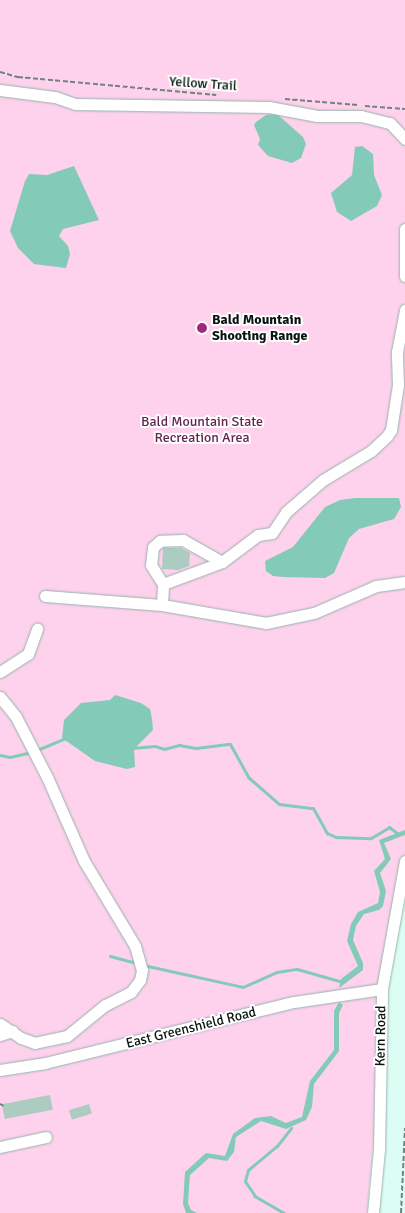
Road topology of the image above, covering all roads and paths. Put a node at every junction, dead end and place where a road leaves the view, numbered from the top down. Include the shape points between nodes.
1 (0, 72) edge
2 (0, 90) edge
3 (224, 96) dead end
4 (281, 98) dead end
5 (405, 109) edge
6 (405, 139) edge
7 (405, 229) edge
8 (405, 276) edge
9 (405, 310) edge
10 (222, 562) junction
11 (405, 582) edge
12 (163, 584) junction
13 (45, 596) dead end
14 (162, 605) junction
15 (37, 630) dead end
16 (0, 672) edge
17 (0, 697) edge
18 (405, 861) edge
19 (382, 989) junction
20 (0, 1024) edge
21 (12, 1031) junction
22 (0, 1035) edge
23 (0, 1070) edge
24 (0, 1104) edge
25 (4, 1106) dead end
26 (405, 1128) edge
27 (46, 1137) dead end
28 (0, 1146) edge
29 (373, 1213) edge
30 (401, 1213) edge

1 - 3 path, Yellow Trail
2 - 6 street via 55,97 75,104 158,104 230,109 269,107 317,116 361,116 390,122
4 - 5 path
7 - 8 street
9 - 10 street via 398,352 398,385 391,430 387,436 371,451 323,480 286,512 272,533 258,535
10 - 12 street
10 - 12 street via 183,540 160,541 153,547 151,565
11 - 14 street via 376,586 314,613 266,623
12 - 14 street
13 - 14 street
15 - 16 street via 28,654
17 - 21 street via 16,717 84,861 135,946 142,970 140,980 131,992 112,1000 67,1036 35,1043
18 - 19 street, Kern Road
19 - 23 street, East Greenshield Road via 294,1002 54,1061
19 - 29 street, Kern Road via 379,1150
20 - 21 street
21 - 22 street
24 - 25 path
26 - 30 path
27 - 28 street

